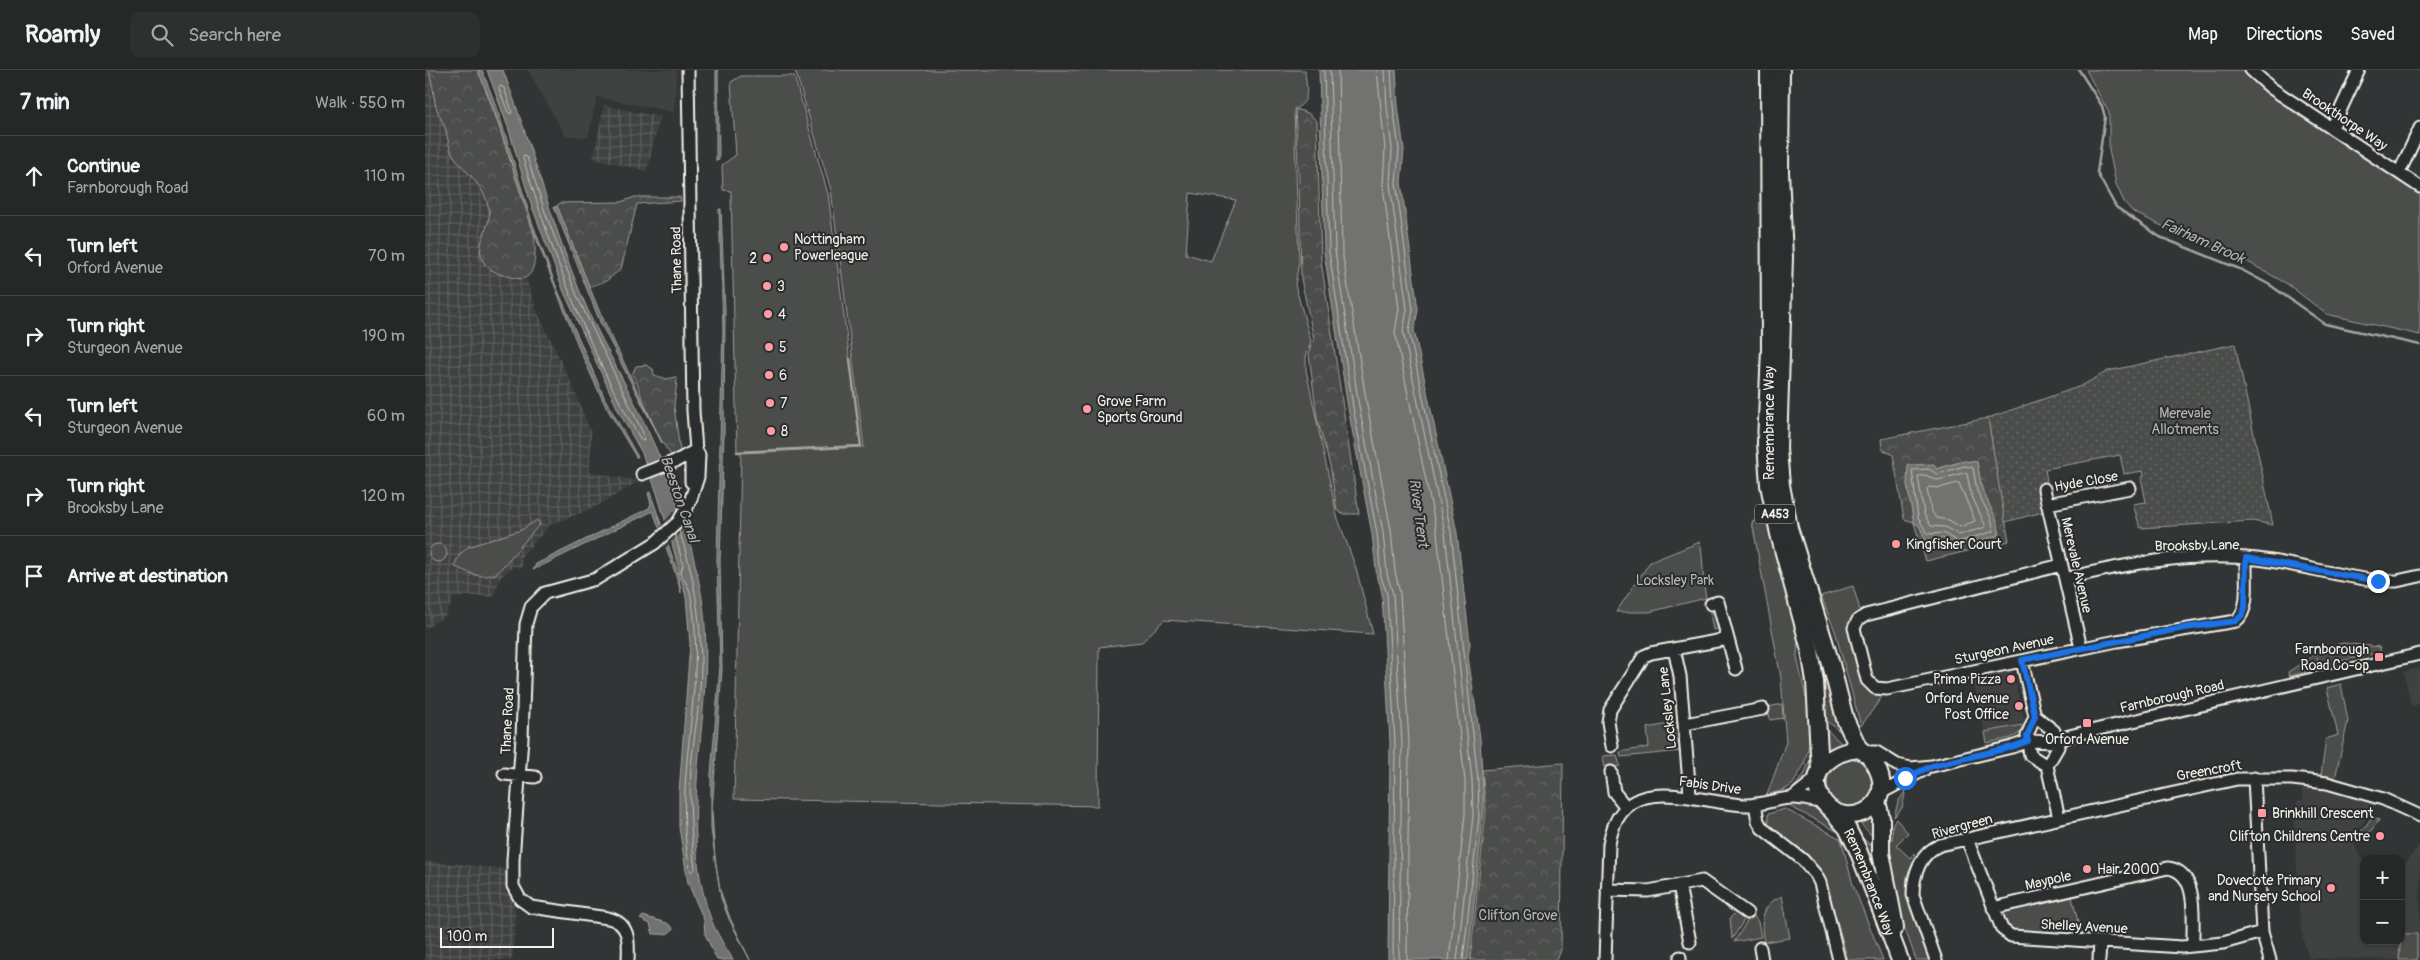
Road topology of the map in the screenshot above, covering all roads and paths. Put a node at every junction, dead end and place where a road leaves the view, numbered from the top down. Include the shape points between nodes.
1 (688, 70) edge
2 (2251, 70) edge
3 (2359, 70) edge
4 (1775, 73) edge
5 (2332, 128) junction
6 (2420, 128) edge
7 (2399, 173) junction
8 (2420, 187) edge
9 (1777, 255) junction
10 (696, 450) junction
11 (642, 474) dead end
12 (2130, 488) dead end
13 (2044, 489) dead end
14 (2047, 504) junction
15 (2246, 558) junction
16 (2061, 565) junction
17 (2420, 576) edge
18 (2065, 580) junction
19 (1711, 604) dead end
20 (1728, 639) junction
21 (1674, 648) junction
22 (2081, 648) junction
23 (2420, 654) edge
24 (2022, 660) junction
25 (1731, 663) dead end
26 (1759, 713) dead end
27 (2035, 716) junction
28 (1685, 724) junction
29 (1608, 740) dead end
30 (2028, 741) junction
31 (2057, 742) junction
32 (1862, 750) junction
33 (1932, 766) junction
34 (2047, 766) junction
35 (504, 774) dead end
36 (1818, 774) junction
37 (519, 775) junction
38 (1615, 776) dead end
39 (535, 777) dead end
40 (2254, 778) junction
41 (1690, 795) junction
42 (1879, 797) junction
43 (1791, 798) junction
44 (1755, 804) junction
45 (1827, 806) junction
46 (1626, 807) junction
47 (2420, 816) edge
48 (2059, 818) junction
49 (1967, 839) junction
50 (1679, 885) junction
51 (1607, 890) junction
52 (1993, 908) junction
53 (1747, 913) dead end
54 (2262, 932) junction
55 (1685, 935) dead end
56 (2100, 942) junction
57 (2193, 946) junction
58 (628, 960) edge
59 (1605, 960) edge
60 (1839, 960) edge
61 (1901, 960) edge
62 (1936, 960) edge
63 (2099, 960) edge
64 (2270, 960) edge

1 - 10 street, Thane Road
2 - 5 street, Brookthorpe Way via 2271,88
3 - 5 street
4 - 9 highway
4 - 9 highway via 1761,167
5 - 7 street, Brookthorpe Way
6 - 7 street
7 - 8 street, Brookthorpe Way
9 - 32 highway, Remembrance Way / A453 via 1781,485 1789,528 1845,719
9 - 36 highway, Remembrance Way / A453 via 1766,443 1769,485 1787,568 1810,650 1815,682
10 - 11 street
10 - 37 street, Thane Road via 691,458 691,496 674,528 596,579 545,594 531,607 526,624
12 - 14 street, Hyde Close
13 - 14 street, Merevale Avenue
14 - 16 street, Merevale Avenue
15 - 17 street, Brooksby Lane via 2378,581
15 - 18 street, Brooksby Lane via 2153,560
15 - 22 street, Sturgeon Avenue via 2245,607 2236,621
16 - 18 street, Merevale Avenue
16 - 24 street, Sturgeon Avenue via 1865,615 1854,628 1867,680 1878,689
18 - 22 street, Merevale Avenue
19 - 20 street via 1719,602
20 - 21 street
20 - 25 street
21 - 28 street, Locksley Lane
21 - 29 street via 1648,654 1641,660 1610,710
22 - 24 street, Sturgeon Avenue
23 - 31 street, Farnborough Road via 2069,736
24 - 27 street
26 - 28 street
27 - 30 street
27 - 31 street via 2054,730
28 - 41 street, Locksley Lane
30 - 31 street, Farnborough Road
30 - 33 street, Farnborough Road
30 - 34 street via 2030,755
31 - 34 street via 2058,747
32 - 33 street, Farnborough Road via 1875,752 1902,767
32 - 36 highway via 1835,754
32 - 42 highway via 1880,773
33 - 42 street, Farnborough Road
34 - 48 street
35 - 37 street
36 - 43 street, Fabis Drive
36 - 45 highway via 1819,795
37 - 39 street
37 - 58 street, Thane Road via 512,875 517,895 527,905 540,910 617,921 627,934
38 - 46 street via 1614,792
40 - 47 street, Greencroft via 2342,786
40 - 48 street, Greencroft via 2215,782
40 - 54 street
41 - 44 street, Fabis Drive
41 - 46 street, Fabis Drive via 1653,796 1639,799
42 - 45 highway via 1864,812 1854,815 1838,813
42 - 61 highway, Remembrance Way via 1881,853
43 - 44 street, Fabis Drive
43 - 45 street, Fabis Drive
44 - 60 street via 1762,828 1803,860 1820,883
45 - 61 highway, Remembrance Way via 1847,828 1858,850
46 - 51 street via 1611,835
48 - 49 street, Rivergreen
49 - 52 street, Shelley Avenue
49 - 62 street, Rivergreen via 1933,848 1923,858 1915,874 1913,895
50 - 51 street via 1641,892
50 - 53 street via 1706,882 1732,908
50 - 55 street
51 - 59 street
52 - 56 street, Shelley Avenue via 2001,929 2011,936
52 - 57 street, Maypole via 2174,868 2185,876 2190,887
54 - 57 street, Shelley Avenue via 2223,943
54 - 64 street
56 - 57 street, Shelley Avenue
56 - 63 street

